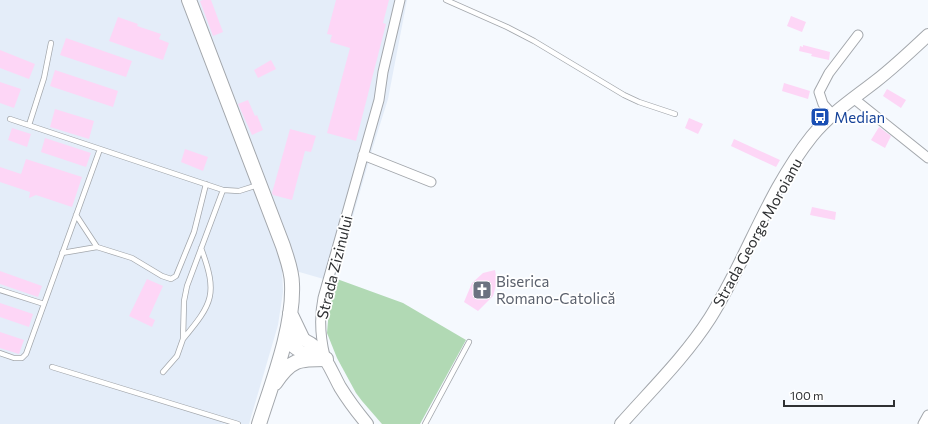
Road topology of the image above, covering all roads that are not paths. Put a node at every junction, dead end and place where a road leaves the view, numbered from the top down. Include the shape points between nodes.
1 (189, 0) edge
2 (446, 0) edge
3 (401, 1) edge
4 (858, 35) dead end
5 (927, 36) edge
6 (51, 43) dead end
7 (853, 98) junction
8 (675, 114) dead end
9 (832, 114) junction
10 (10, 119) dead end
11 (29, 125) junction
12 (100, 149) junction
13 (363, 155) junction
14 (928, 158) edge
15 (431, 182) dead end
16 (206, 184) junction
17 (260, 184) junction
18 (223, 190) junction
19 (76, 215) junction
20 (97, 247) junction
21 (201, 248) junction
22 (62, 253) junction
23 (0, 290) edge
24 (44, 304) junction
25 (290, 313) junction
26 (285, 338) junction
27 (302, 338) junction
28 (183, 340) junction
29 (469, 342) dead end
30 (0, 353) edge
31 (326, 359) junction
32 (52, 367) dead end
33 (163, 372) dead end
34 (269, 391) junction
35 (928, 415) edge
36 (238, 424) edge
37 (259, 424) edge
38 (367, 424) edge
39 (424, 424) edge
40 (621, 424) edge
41 (923, 424) edge

1 - 17 main road
2 - 8 lane via 534,41 624,95
3 - 13 street, Strada Zizinului via 383,72 379,100
4 - 9 street via 829,73 819,92 823,104
5 - 7 main road, Strada George Moroianu via 886,73
6 - 11 lane via 44,78
7 - 9 main road, Strada George Moroianu
7 - 14 street
9 - 40 main road, Strada George Moroianu via 811,137 775,193 722,297 694,341
10 - 11 lane
11 - 12 lane
12 - 16 lane
12 - 19 lane
13 - 15 street
13 - 31 street, Strada Zizinului via 320,314
16 - 18 lane
16 - 20 lane via 194,232 172,280 132,258
17 - 18 lane via 238,190
17 - 25 main road via 290,267
18 - 21 lane
19 - 20 lane
19 - 22 lane
20 - 22 lane
21 - 28 lane via 185,294
21 - 28 lane via 209,271 209,303
22 - 24 lane
23 - 24 lane
24 - 30 lane via 26,354 22,358 14,358
25 - 26 main road
25 - 27 main road
26 - 27 main road
26 - 31 main road via 300,352
26 - 34 main road
27 - 31 main road
28 - 33 lane via 177,356
29 - 39 lane
31 - 34 main road via 292,363 282,372
31 - 38 main road, Strada Zizinului via 351,405
32 - 36 lane
34 - 37 main road
35 - 41 street

